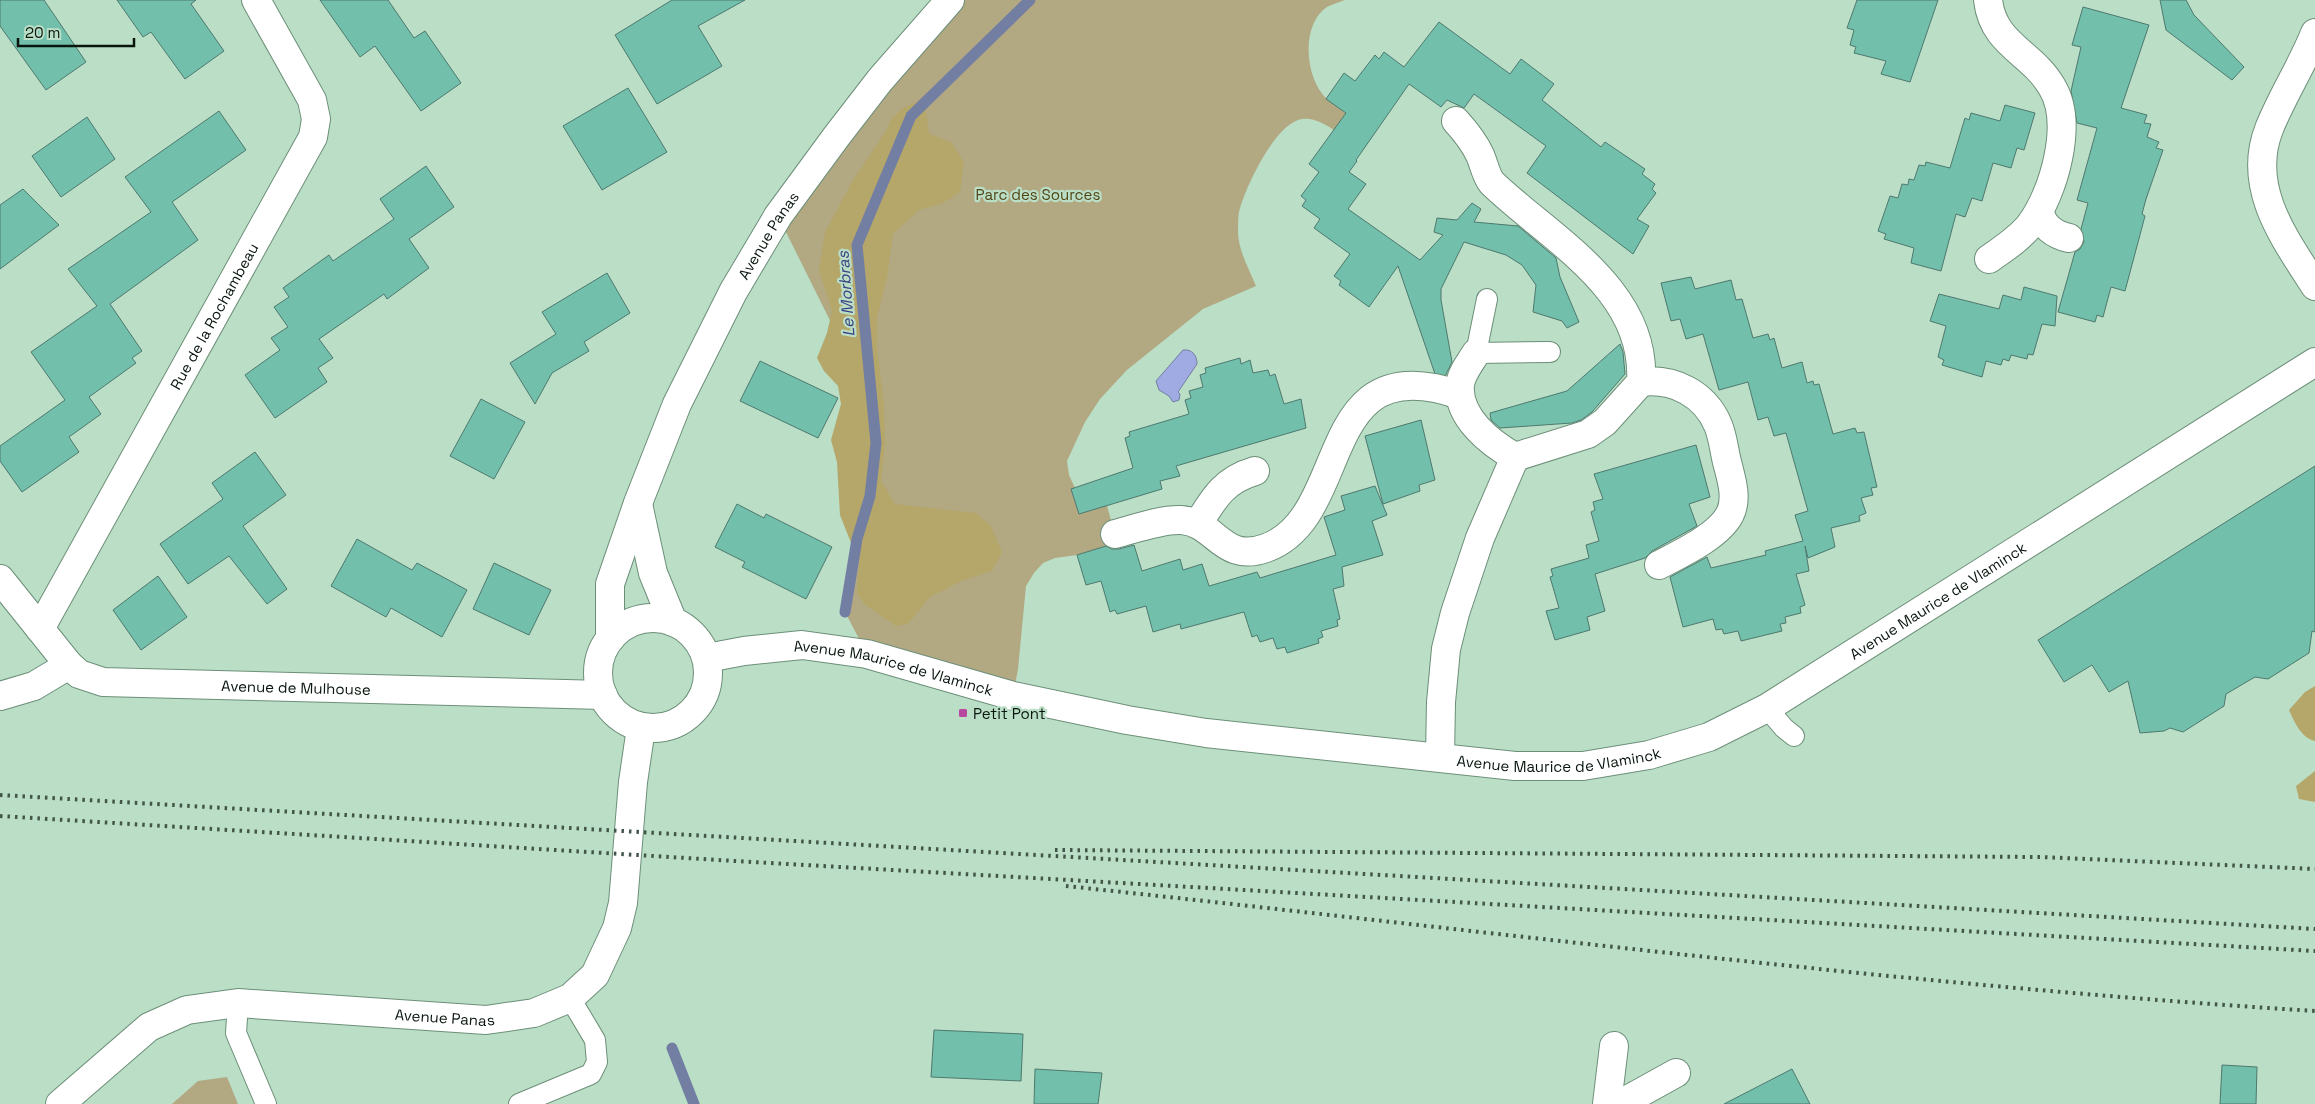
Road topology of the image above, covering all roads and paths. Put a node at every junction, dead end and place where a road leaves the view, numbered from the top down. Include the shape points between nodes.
1 (256, 0) edge
2 (950, 0) edge
3 (1988, 0) edge
4 (2315, 33) edge
5 (1456, 121) dead end
6 (2040, 210) junction
7 (2068, 238) dead end
8 (1989, 259) dead end
9 (2315, 286) edge
10 (1487, 298) dead end
11 (1550, 352) dead end
12 (1476, 353) junction
13 (2315, 362) edge
14 (1641, 382) junction
15 (1460, 395) junction
16 (1515, 457) junction
17 (1255, 471) dead end
18 (638, 502) junction
19 (1198, 524) junction
20 (1115, 534) dead end
21 (1659, 565) dead end
22 (0, 579) edge
23 (673, 622) junction
24 (40, 629) junction
25 (610, 639) junction
26 (706, 658) junction
27 (70, 665) junction
28 (603, 695) junction
29 (0, 696) edge
30 (1767, 708) junction
31 (641, 728) junction
32 (1794, 736) dead end
33 (1440, 757) junction
34 (570, 998) junction
35 (238, 1003) junction
36 (1614, 1046) dead end
37 (1676, 1074) dead end
38 (60, 1104) edge
39 (266, 1104) edge
40 (519, 1104) edge
41 (1607, 1104) edge
42 (1620, 1104) edge

1 - 24 street, Rue de la Rochambeau via 312,100 316,119 313,137
2 - 18 street, Avenue Panas via 880,80 778,216 701,354 665,432
3 - 6 street via 1990,15 1999,33 2042,74 2060,102 2062,133 2054,171
4 - 9 street via 2270,127 2262,154 2262,180 2268,205 2278,228
5 - 14 street via 1474,144 1490,181 1586,266 1616,298 1637,339 1641,354
6 - 7 street via 2047,227
6 - 8 street via 2011,244
10 - 12 lane
11 - 12 lane
12 - 15 street via 1460,383
13 - 30 street, Avenue Maurice de Vlaminck
14 - 16 street via 1605,422 1588,434
14 - 21 street via 1668,382 1707,405 1718,426 1733,491 1732,509 1722,524
15 - 16 street via 1464,408 1480,431
15 - 19 street via 1433,387 1411,386 1388,391 1366,404 1346,427 1309,510 1294,530 1272,545 1256,551 1235,550
16 - 33 street via 1480,538 1446,649
17 - 19 street via 1230,482
18 - 23 street via 653,573
18 - 25 street, Avenue Panas via 610,584
19 - 20 street via 1172,520
22 - 24 street, Avenue de Mulhouse
23 - 25 street via 654,618 635,621
23 - 26 street via 691,632
24 - 27 street, Avenue de Mulhouse
25 - 28 street via 601,656 598,677
26 - 31 street via 708,677 695,709 680,721 662,727
26 - 33 street, Avenue Maurice de Vlaminck via 802,645 866,654 1013,696 1126,720 1206,733
27 - 28 street, Avenue de Mulhouse via 79,674 103,682
27 - 29 street via 34,686
28 - 31 street via 618,716
30 - 32 lane
30 - 33 street, Avenue Maurice de Vlaminck via 1709,737 1649,755 1583,766 1515,766
31 - 34 street, Avenue Panas via 633,782 624,903 617,928 595,975
34 - 35 street, Avenue Panas via 534,1013 486,1020
34 - 40 lane via 595,1040 597,1062 591,1074
35 - 38 street, Avenue Panas via 186,1010 149,1027
35 - 39 lane via 236,1033
36 - 41 street
37 - 42 street

